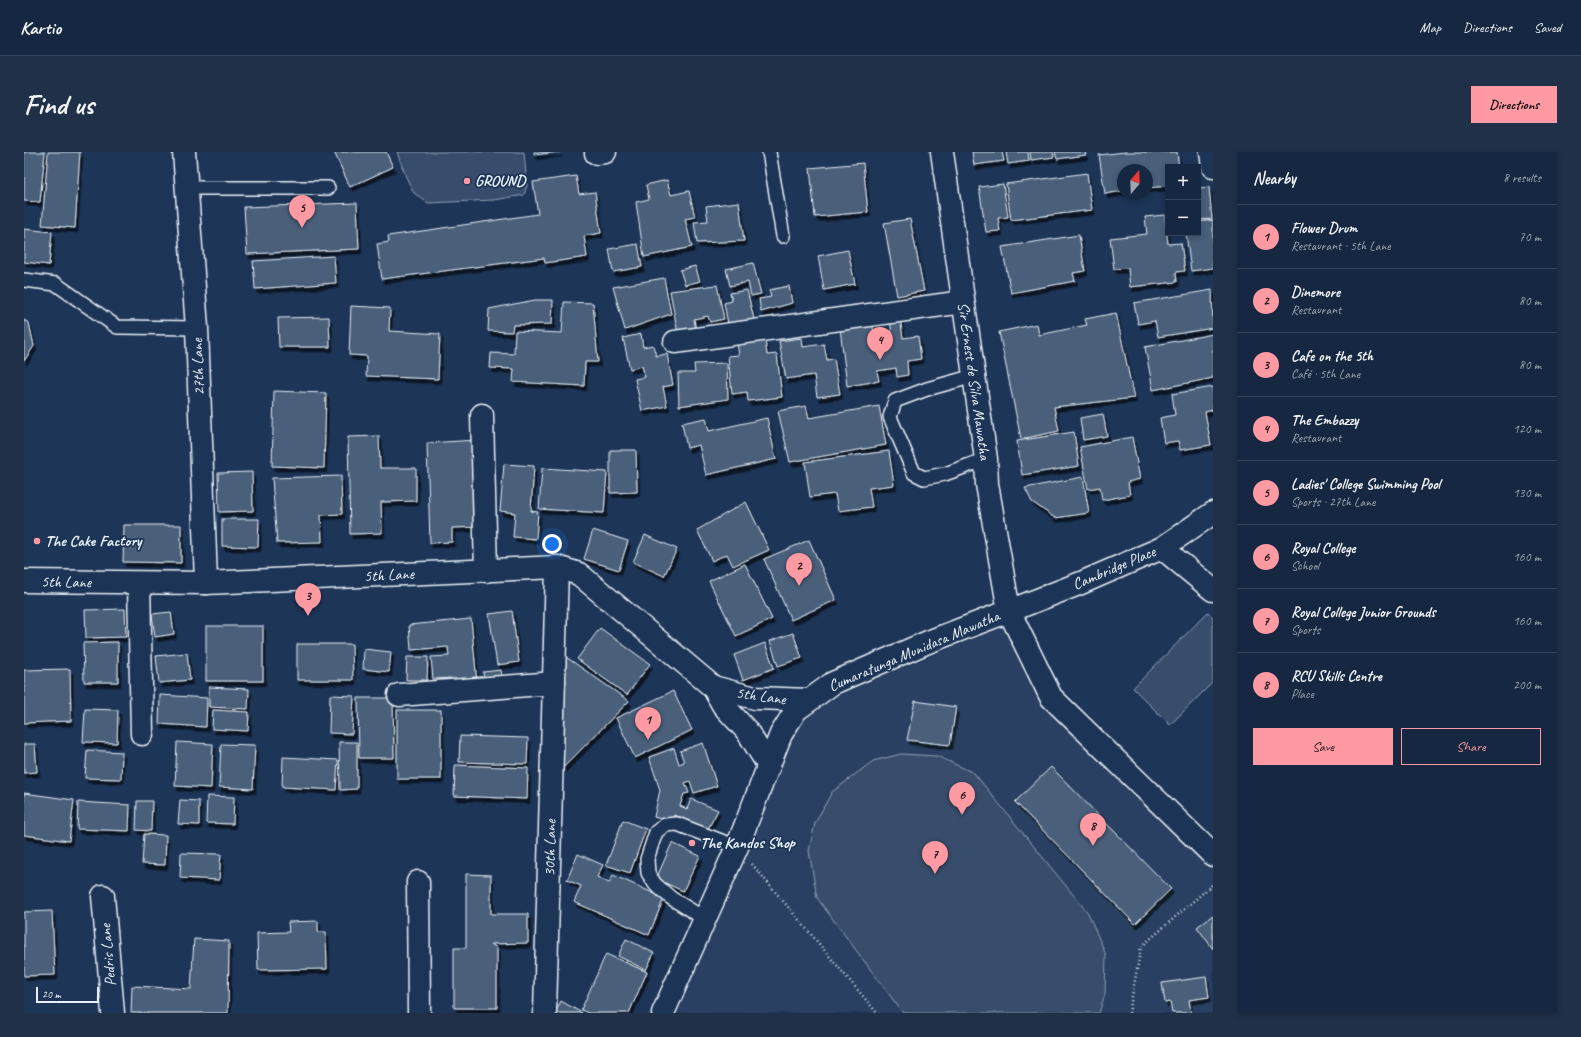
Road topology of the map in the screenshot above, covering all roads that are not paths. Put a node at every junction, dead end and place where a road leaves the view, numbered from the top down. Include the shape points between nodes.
1 (184, 152) edge
2 (769, 152) edge
3 (942, 152) edge
4 (1211, 152) edge
5 (1213, 167) edge
6 (186, 188) junction
7 (328, 188) dead end
8 (783, 236) dead end
9 (24, 280) edge
10 (963, 302) junction
11 (197, 328) junction
12 (675, 342) dead end
13 (974, 376) junction
14 (482, 415) dead end
15 (986, 459) junction
16 (1213, 513) edge
17 (1162, 548) junction
18 (556, 567) junction
19 (486, 570) junction
20 (24, 581) edge
21 (139, 582) junction
22 (206, 583) junction
23 (1213, 590) edge
24 (1009, 611) junction
25 (554, 683) junction
26 (713, 686) junction
27 (399, 695) dead end
28 (809, 700) junction
29 (142, 734) dead end
30 (769, 766) junction
31 (737, 847) junction
32 (1213, 855) edge
33 (418, 882) dead end
34 (103, 896) dead end
35 (705, 919) junction
36 (113, 1013) edge
37 (419, 1013) edge
38 (545, 1013) edge
39 (663, 1013) edge

1 - 6 main road, 27th Lane
2 - 8 lane
3 - 10 main road, Sir Ernest de Silva Mawatha
4 - 5 main road
6 - 7 lane
6 - 11 main road, 27th Lane
9 - 11 lane via 56,284 117,327
10 - 12 main road
10 - 13 main road, Sir Ernest de Silva Mawatha
11 - 22 main road, 27th Lane
13 - 15 main road, Sir Ernest de Silva Mawatha
13 - 15 lane via 895,401 890,417 914,473 924,478 945,474
14 - 19 main road
15 - 24 main road, Sir Ernest de Silva Mawatha via 987,484
16 - 17 main road, Cambridge Place
17 - 23 main road
17 - 24 main road, Cambridge Place
18 - 19 main road, 5th Lane
18 - 25 main road, 30th Lane
18 - 26 main road, 5th Lane via 579,574
19 - 22 main road, 5th Lane
20 - 21 main road, 5th Lane
21 - 22 main road, 5th Lane
21 - 29 main road
24 - 28 main road, Cumaratunga Munidasa Mawatha via 833,683
24 - 32 main road, Sir Ernest de Silva Mawatha via 1051,697
25 - 27 main road
25 - 38 main road, 30th Lane
26 - 28 main road, 5th Lane via 756,698
26 - 30 main road, 5th Lane via 723,704 747,731
28 - 30 main road, Cumaratunga Munidasa Mawatha via 796,710 781,734
30 - 31 main road, Cumaratunga Munidasa Mawatha
31 - 35 main road, Cumaratunga Munidasa Mawatha
31 - 35 lane via 677,824 665,825 656,832 647,859 648,872 655,884 671,898
33 - 37 main road
34 - 36 main road, Pedris Lane
35 - 39 main road, Cumaratunga Munidasa Mawatha

